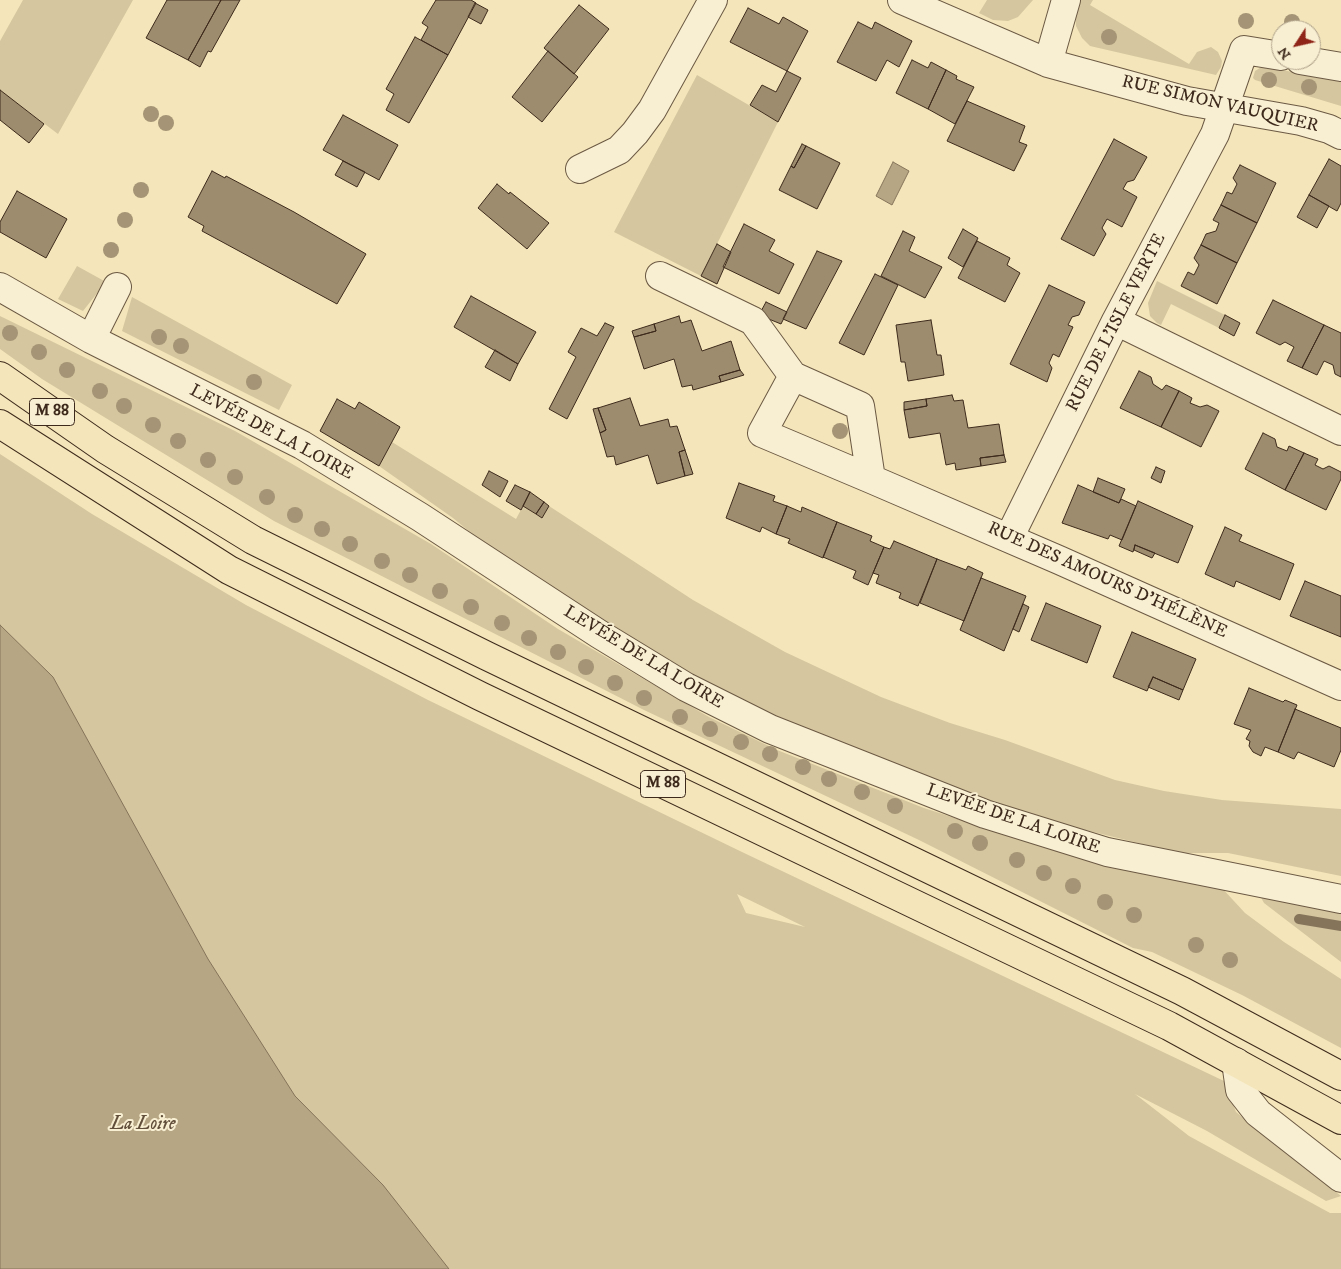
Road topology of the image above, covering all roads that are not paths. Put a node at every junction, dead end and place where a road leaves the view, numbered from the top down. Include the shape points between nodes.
1 (713, 0) edge
2 (902, 0) edge
3 (1066, 0) edge
4 (1271, 54) edge
5 (1048, 63) junction
6 (1321, 64) edge
7 (1341, 67) edge
8 (1224, 106) junction
9 (1341, 136) edge
10 (580, 169) dead end
11 (660, 276) dead end
12 (0, 287) edge
13 (117, 287) dead end
14 (1116, 321) junction
15 (91, 339) junction
16 (0, 376) edge
17 (792, 376) junction
18 (0, 424) edge
19 (1341, 431) edge
20 (871, 479) junction
21 (1009, 538) junction
22 (1341, 686) edge
23 (1341, 899) edge
24 (1236, 1062) junction
25 (1341, 1076) edge
26 (1341, 1120) edge
27 (1341, 1178) edge

1 - 10 street via 636,133 619,150
2 - 5 street, RUE SIMON VAUQUIER
3 - 5 street
4 - 8 street, RUE DE L'ISLE VERTE via 1244,50
5 - 8 street, RUE SIMON VAUQUIER via 1187,101
6 - 7 street
8 - 9 street, RUE SIMON VAUQUIER via 1301,121
8 - 14 street, RUE DE L'ISLE VERTE via 1215,134
11 - 17 street via 753,321
12 - 15 street, LEVÉE DE LA LOIRE
13 - 15 street
14 - 19 street
14 - 21 street, RUE DE L'ISLE VERTE
15 - 23 street, LEVÉE DE LA LOIRE via 302,445 686,687 770,729 985,814 1107,852
16 - 25 highway, M 88 via 105,449 253,540 1182,990
17 - 20 street via 860,406
17 - 20 street, RUE DES AMOURS D'HÉLÈNE via 762,433
18 - 24 highway, M 88 via 229,570 480,696 1168,1026
20 - 21 street, RUE DES AMOURS D'HÉLÈNE
21 - 22 street, RUE DES AMOURS D'HÉLÈNE
24 - 26 highway, M 88
24 - 27 street via 1240,1090 1258,1113

